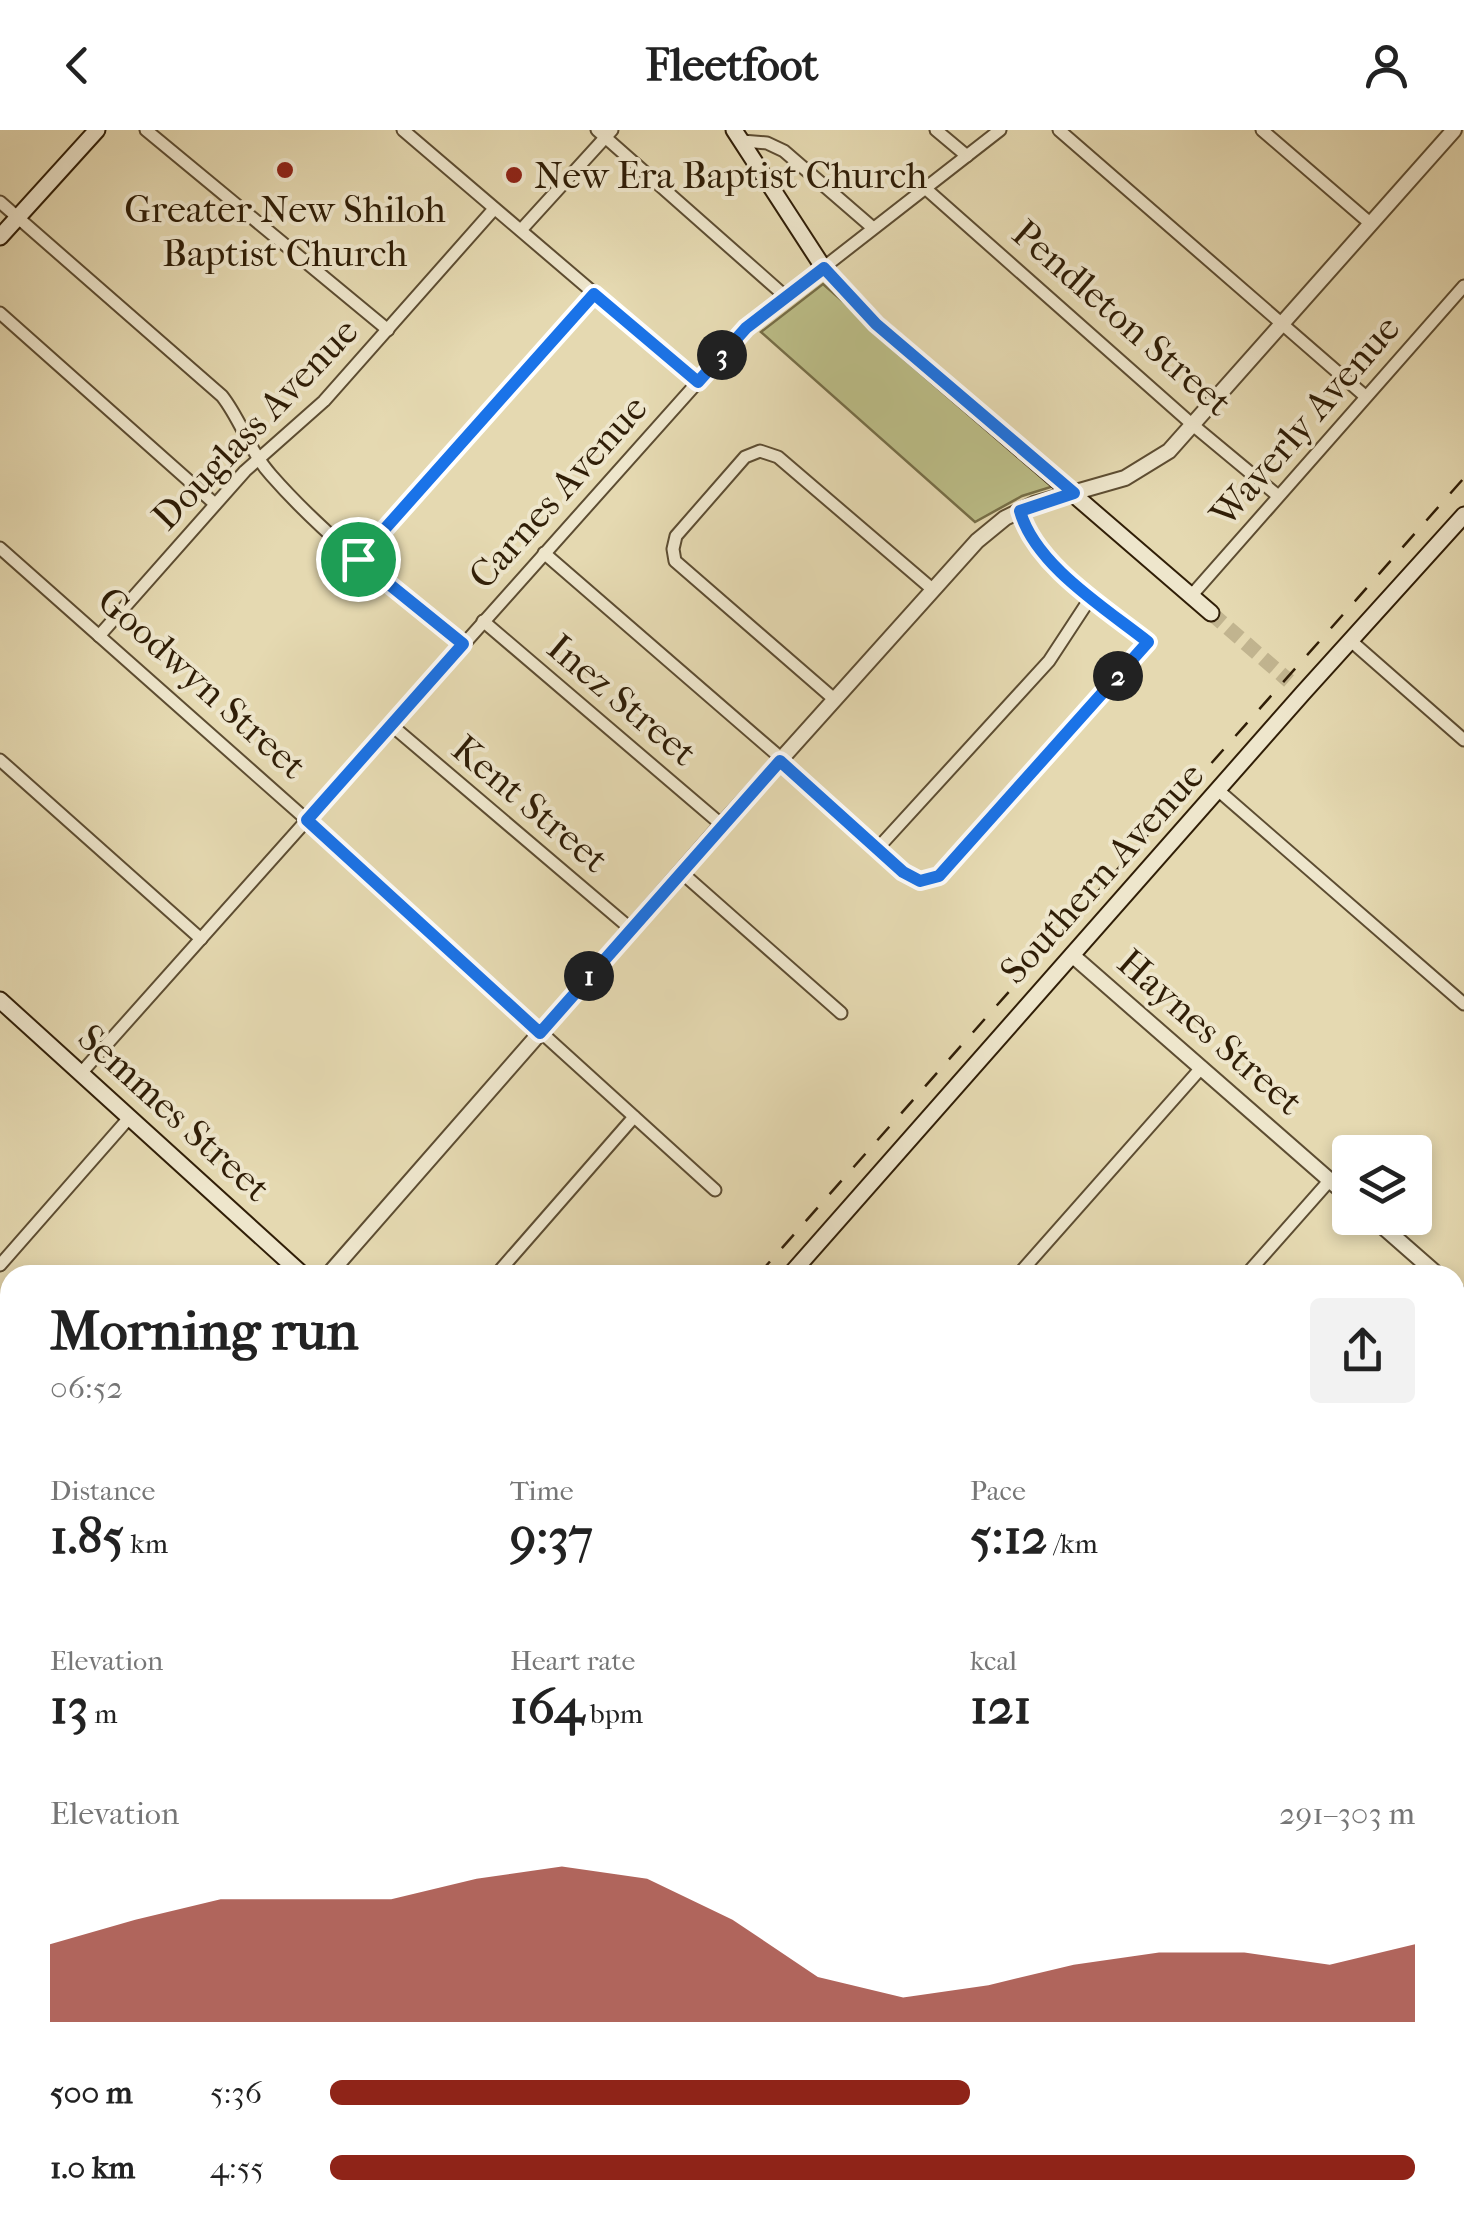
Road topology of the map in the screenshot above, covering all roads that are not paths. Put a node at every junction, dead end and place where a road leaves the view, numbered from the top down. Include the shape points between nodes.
1 (97, 130) edge
2 (146, 130) edge
3 (403, 130) edge
4 (936, 130) edge
5 (1000, 130) edge
6 (1060, 130) edge
7 (1262, 130) edge
8 (1454, 130) edge
9 (605, 132) edge
10 (738, 135) edge
11 (966, 156) junction
12 (925, 188) junction
13 (0, 202) edge
14 (494, 209) junction
15 (18, 218) junction
16 (1371, 224) junction
17 (872, 228) junction
18 (521, 230) junction
19 (0, 237) edge
20 (824, 268) junction
21 (1464, 286) edge
22 (594, 294) junction
23 (784, 296) junction
24 (0, 313) edge
25 (1281, 324) junction
26 (388, 330) junction
27 (698, 382) junction
28 (1366, 396) junction
29 (1194, 426) junction
30 (258, 457) junction
31 (1074, 493) junction
32 (1278, 495) junction
33 (215, 504) junction
34 (1020, 511) junction
35 (1464, 515) edge
36 (1458, 535) edge
37 (0, 548) edge
38 (544, 553) junction
39 (358, 559) junction
40 (932, 588) junction
41 (1192, 596) junction
42 (1091, 597) junction
43 (1211, 613) tunnel mouth
44 (483, 620) junction
45 (99, 636) junction
46 (1351, 641) junction
47 (463, 644) junction
48 (1288, 681) tunnel mouth
49 (1302, 693) junction
50 (834, 699) junction
51 (390, 724) junction
52 (1464, 740) edge
53 (0, 760) edge
54 (781, 760) junction
55 (1219, 791) junction
56 (307, 820) junction
57 (722, 825) junction
58 (878, 848) junction
59 (681, 872) junction
60 (630, 929) junction
61 (201, 939) junction
62 (1072, 955) junction
63 (0, 1000) edge
64 (1464, 1004) edge
65 (841, 1013) dead end
66 (540, 1033) junction
67 (1202, 1067) junction
68 (82, 1072) junction
69 (634, 1117) junction
70 (129, 1118) junction
71 (1330, 1180) joint
72 (716, 1190) dead end
73 (1392, 1235) edge
74 (5, 1249) edge
75 (0, 1265) edge
76 (292, 1265) edge
77 (337, 1265) edge
78 (505, 1265) edge
79 (799, 1265) edge
80 (1027, 1265) edge
81 (1255, 1265) edge
82 (1427, 1265) edge

1 - 15 main road
2 - 26 street
3 - 14 street
4 - 11 street
5 - 11 street, Carnes Avenue
6 - 25 street
7 - 16 street
8 - 16 street
9 - 18 street
9 - 23 street
10 - 17 street via 784,151
10 - 20 main road
11 - 12 street, Carnes Avenue
12 - 17 street, Carnes Avenue
12 - 29 street, Pendleton Street
13 - 15 street
14 - 18 street
14 - 26 street, Douglass Avenue
15 - 19 main road
15 - 30 street via 222,396
16 - 25 street
17 - 20 street, Carnes Avenue
18 - 22 street
20 - 23 street, Carnes Avenue
20 - 31 main road via 876,324
21 - 28 street, Waverly Avenue
22 - 27 street
22 - 39 street
23 - 27 street, Carnes Avenue
24 - 33 street
25 - 28 street
25 - 29 street
26 - 30 street, Douglass Avenue via 310,415
27 - 38 street, Carnes Avenue
28 - 32 street, Waverly Avenue
29 - 31 street via 1146,467
29 - 32 street, Pendleton Street
30 - 33 street, Douglass Avenue
30 - 39 street
31 - 34 street
31 - 41 main road
32 - 41 street, Waverly Avenue
33 - 45 street, Douglass Avenue
34 - 40 street via 977,541
34 - 42 street via 1040,551
35 - 36 main road, Southern Avenue
36 - 46 main road, Southern Avenue
37 - 45 street, Goodwyn Street
38 - 44 street, Carnes Avenue
38 - 54 street
39 - 47 street
40 - 50 street
40 - 50 street via 778,457 760,451 745,456 676,536 673,554 684,572
41 - 43 main road
42 - 58 street via 1049,661
42 - 58 street via 1148,642 939,876 917,880
44 - 47 street, Carnes Avenue
44 - 57 street, Inez Street
45 - 56 street, Goodwyn Street
46 - 49 main road, Southern Avenue
46 - 52 street
47 - 51 street, Carnes Avenue
48 - 49 main road
49 - 55 main road, Southern Avenue
50 - 54 street
51 - 56 street, Carnes Avenue
51 - 60 street, Kent Street
53 - 61 street
54 - 57 street
54 - 58 street
55 - 62 main road, Southern Avenue
55 - 64 street
56 - 61 street, Carnes Avenue
56 - 66 street, Goodwyn Street
57 - 59 street
59 - 60 street
59 - 65 street
60 - 66 street
61 - 68 street, Carnes Avenue
62 - 67 street, Haynes Street
62 - 79 main road, Southern Avenue
63 - 68 main road, Semmes Street
66 - 69 street, Goodwyn Street
66 - 77 street
67 - 71 street, Haynes Street
67 - 80 street
68 - 70 main road, Semmes Street
69 - 72 street, Goodwyn Street
69 - 78 street
70 - 74 street
70 - 76 main road, Semmes Street
71 - 81 street
73 - 82 street
74 - 75 street

